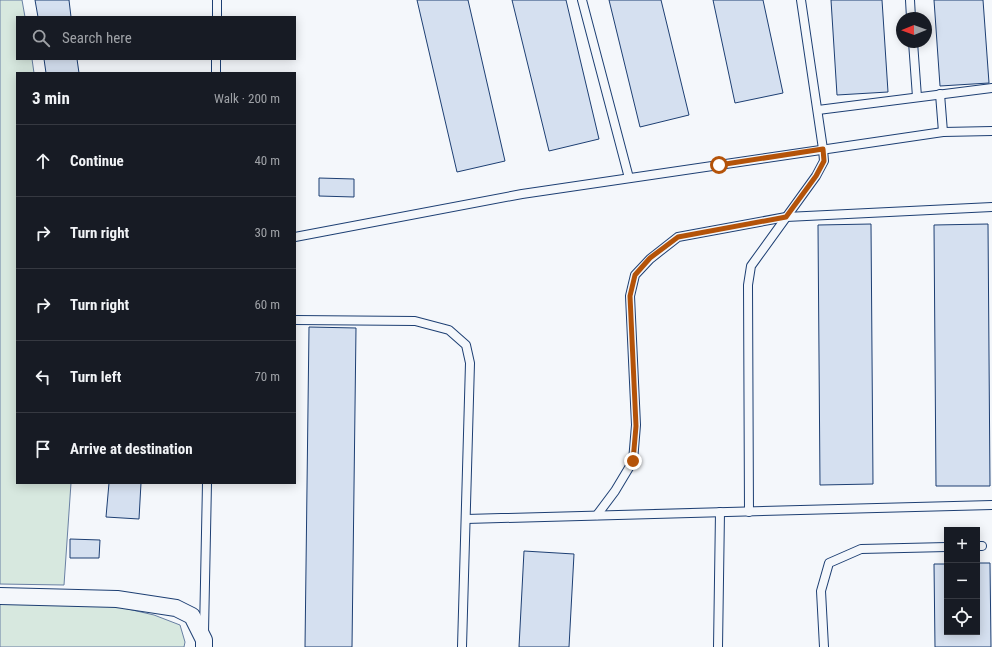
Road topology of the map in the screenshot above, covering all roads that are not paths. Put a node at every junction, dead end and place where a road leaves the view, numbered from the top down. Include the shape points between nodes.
1 (218, 0) edge
2 (582, 0) edge
3 (801, 0) edge
4 (910, 0) edge
5 (911, 12) edge
6 (217, 16) edge
7 (913, 48) edge
8 (216, 60) edge
9 (216, 72) edge
10 (992, 88) edge
11 (940, 94) junction
12 (916, 97) junction
13 (818, 110) junction
14 (992, 131) edge
15 (943, 132) junction
16 (823, 149) junction
17 (629, 178) junction
18 (992, 207) edge
19 (786, 217) junction
20 (296, 237) edge
21 (296, 320) edge
22 (207, 484) edge
23 (992, 505) edge
24 (720, 512) junction
25 (750, 512) junction
26 (597, 515) junction
27 (466, 519) junction
28 (944, 547) edge
29 (0, 596) edge
30 (204, 644) edge
31 (462, 647) edge
32 (718, 647) edge
33 (824, 647) edge

1 - 6 lane
2 - 17 lane
3 - 13 lane
4 - 5 lane
7 - 12 lane
8 - 9 lane
10 - 11 lane
11 - 12 lane
11 - 15 lane
12 - 13 lane
13 - 16 lane
14 - 15 lane
15 - 16 lane
16 - 17 lane
16 - 19 lane via 824,161 816,176
17 - 20 lane via 522,194
18 - 19 lane
19 - 25 lane via 751,266 748,285
19 - 26 lane via 678,237 650,258 635,275 630,296 636,426 633,461
21 - 27 lane via 416,321 449,330 466,345 470,363
22 - 30 lane
23 - 25 lane
24 - 25 lane
24 - 26 lane
24 - 32 lane
26 - 27 lane
27 - 31 lane
28 - 33 lane via 861,549 829,563 821,590
29 - 30 street via 116,599 176,608 192,616

